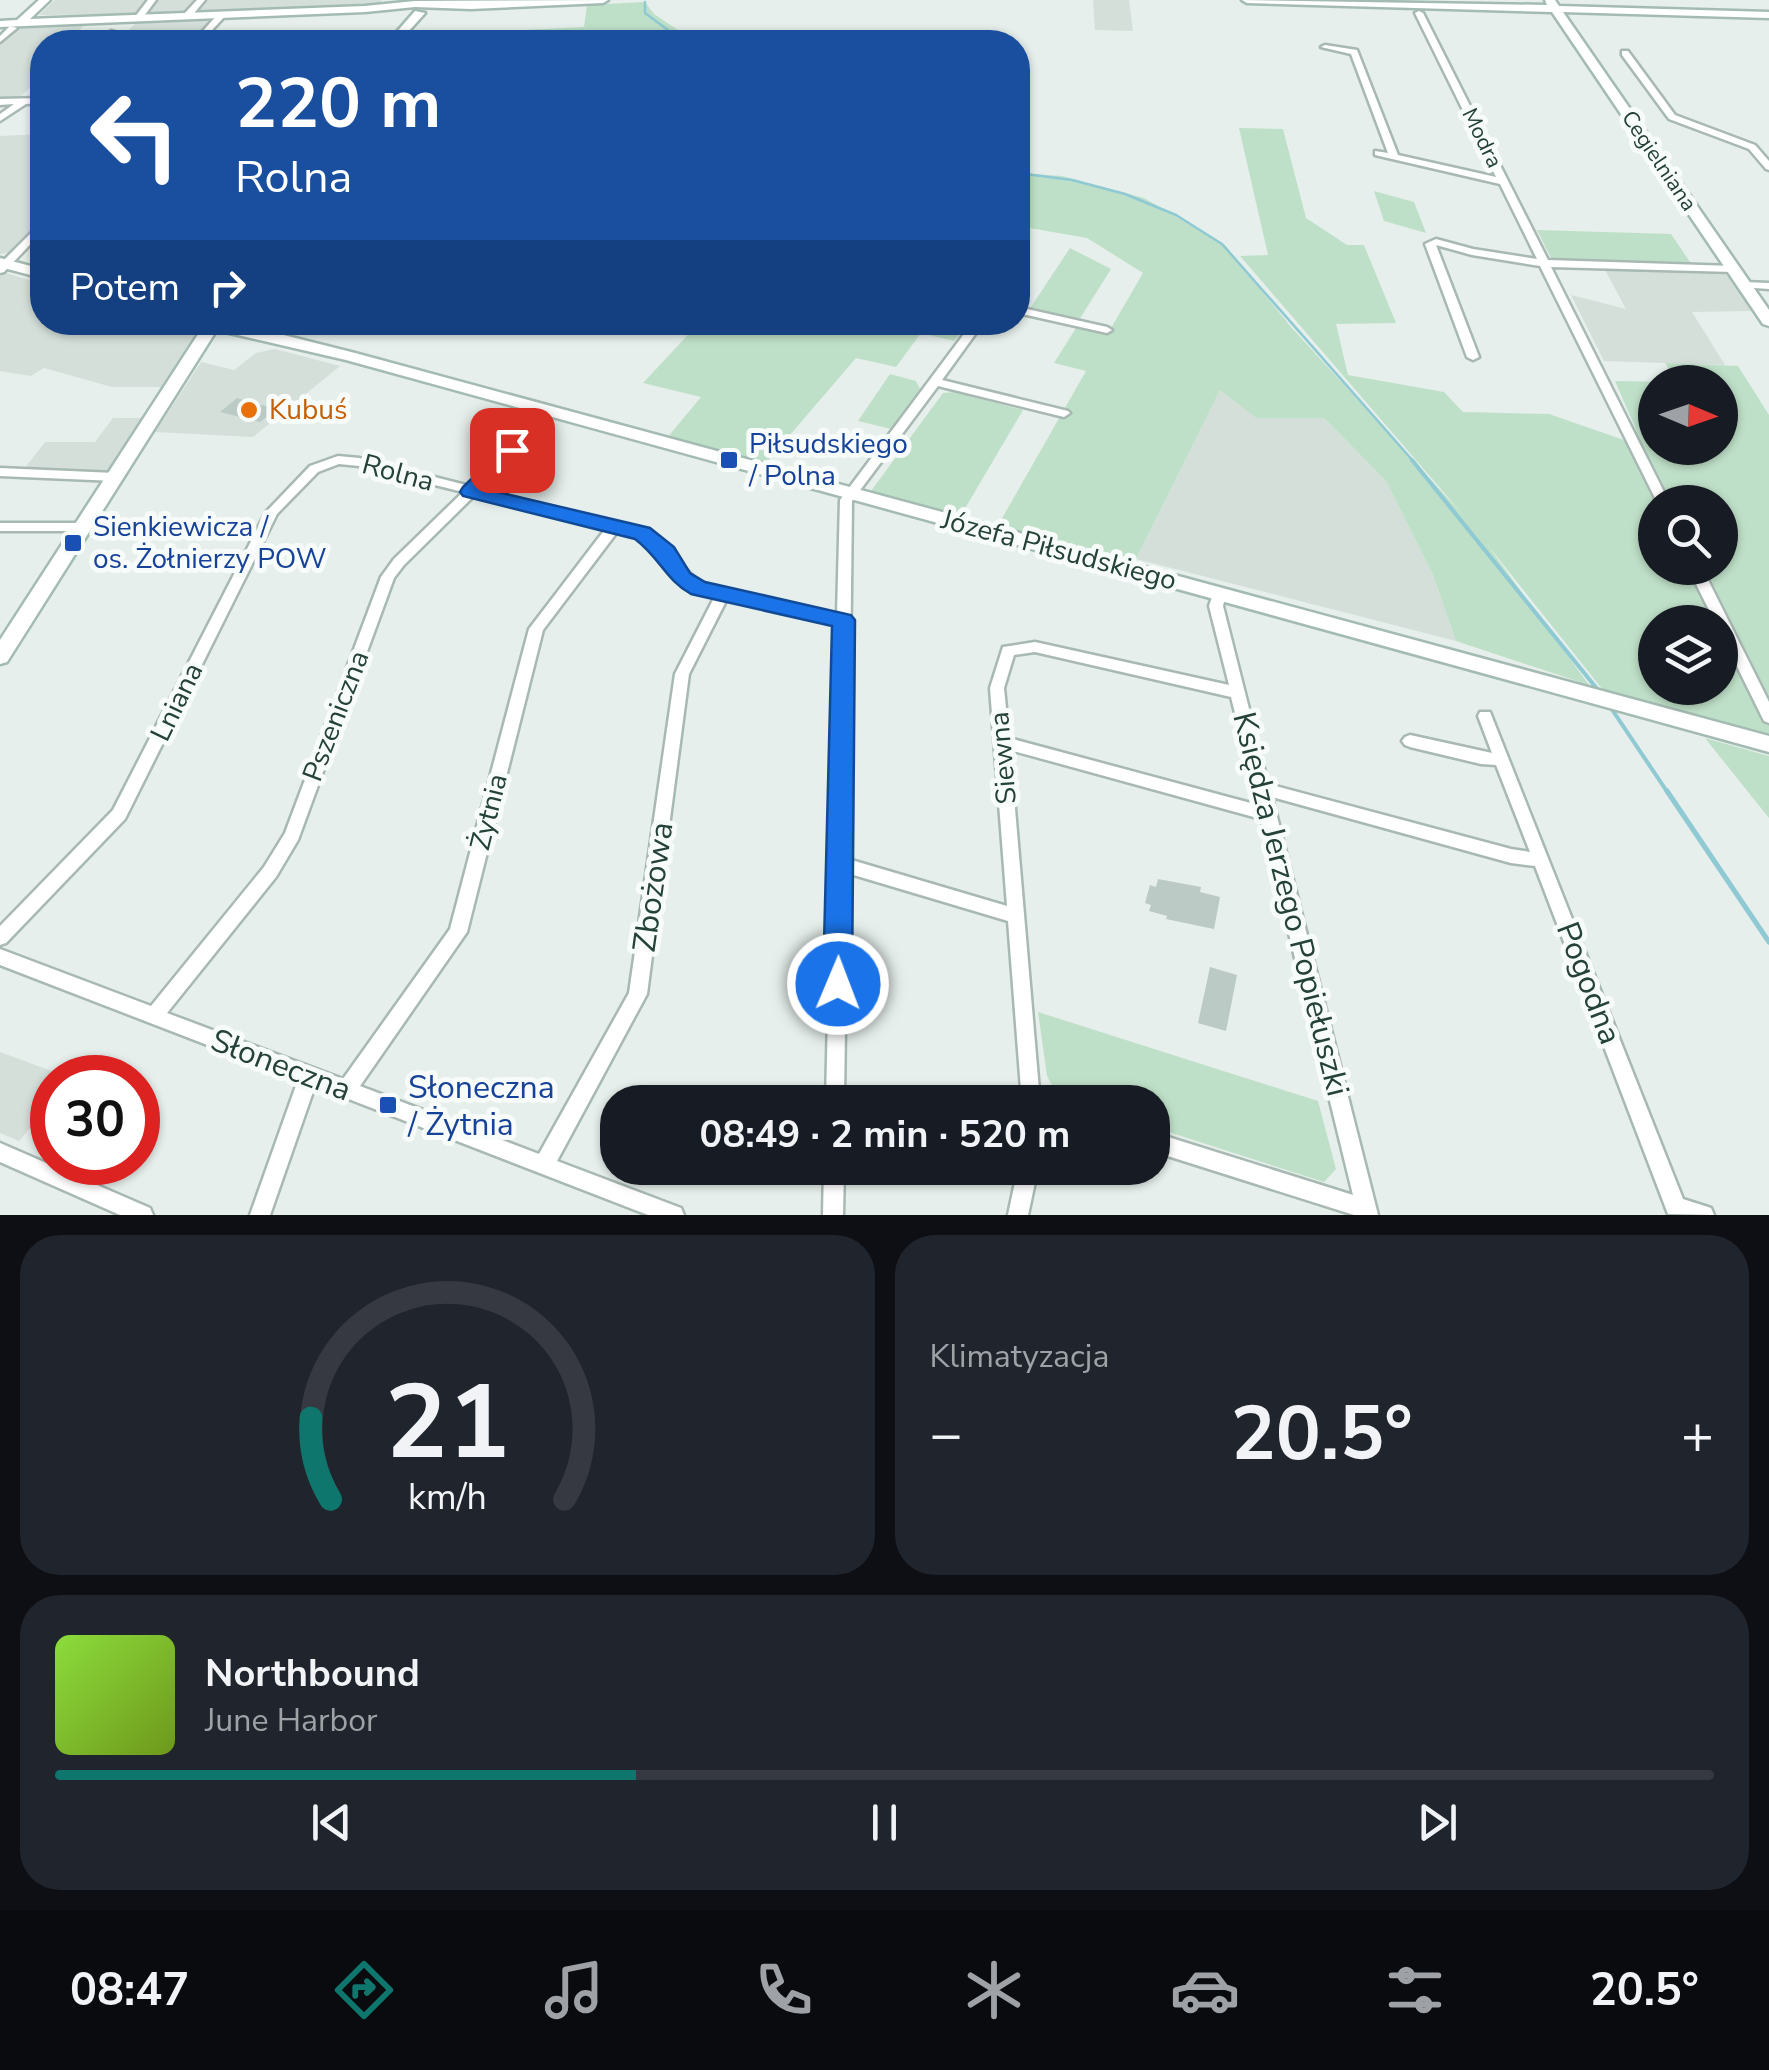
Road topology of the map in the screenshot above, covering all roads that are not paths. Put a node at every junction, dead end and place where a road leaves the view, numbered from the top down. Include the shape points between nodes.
1 (45, 0) edge
2 (152, 0) edge
3 (201, 0) edge
4 (603, 0) edge
5 (1247, 0) edge
6 (1552, 4) edge
7 (415, 9) edge
8 (1419, 13) dead end
9 (222, 15) junction
10 (1769, 15) edge
11 (187, 16) junction
12 (0, 24) edge
13 (124, 24) junction
14 (16, 26) junction
15 (117, 30) edge
16 (208, 30) edge
17 (0, 40) edge
18 (1325, 47) dead end
19 (1625, 53) dead end
20 (0, 102) edge
21 (23, 102) junction
22 (30, 102) edge
23 (0, 118) edge
24 (1378, 153) dead end
25 (1394, 157) junction
26 (1769, 167) edge
27 (1504, 182) junction
28 (30, 239) edge
29 (1544, 263) junction
30 (2, 266) edge
31 (1733, 269) junction
32 (30, 272) edge
33 (1744, 286) junction
34 (1769, 286) edge
35 (1030, 313) edge
36 (1769, 322) edge
37 (1107, 330) dead end
38 (220, 335) edge
39 (266, 335) edge
40 (970, 335) edge
41 (1473, 358) dead end
42 (936, 382) junction
43 (1064, 413) dead end
44 (534, 430) dead end
45 (338, 460) joint
46 (0, 472) edge
47 (115, 477) junction
48 (1654, 485) edge
49 (470, 492) junction
50 (852, 494) junction
51 (614, 526) junction
52 (0, 527) edge
53 (83, 527) junction
54 (1703, 585) edge
55 (1219, 594) junction
56 (722, 595) junction
57 (843, 620) junction
58 (10, 626) edge
59 (0, 657) edge
60 (1238, 693) junction
61 (1485, 716) dead end
62 (1769, 717) edge
63 (1410, 741) dead end
64 (1002, 742) junction
65 (1769, 744) edge
66 (1502, 759) junction
67 (1260, 788) junction
68 (1266, 814) junction
69 (1541, 860) junction
70 (840, 864) junction
71 (1015, 916) junction
72 (0, 938) edge
73 (0, 957) edge
74 (153, 1017) junction
75 (310, 1076) junction
76 (835, 1085) edge
77 (1030, 1085) edge
78 (346, 1090) junction
79 (1170, 1147) edge
80 (0, 1152) edge
81 (544, 1166) junction
82 (834, 1185) edge
83 (1024, 1185) edge
84 (1677, 1211) edge
85 (1367, 1212) edge
86 (132, 1213) edge
87 (260, 1215) edge
88 (674, 1215) edge
89 (833, 1215) edge
90 (1018, 1215) edge
91 (1704, 1215) edge

1 - 14 main road
2 - 13 street
3 - 11 street
4 - 7 main road
5 - 6 main road
6 - 10 main road
6 - 31 main road, Cegielniana
7 - 9 main road
8 - 27 street, Modra
9 - 11 main road
9 - 16 street
11 - 13 main road
12 - 14 main road
13 - 14 main road
13 - 15 street
14 - 17 street
18 - 25 street via 1354,52
19 - 26 street via 1672,117 1752,146
20 - 21 street
21 - 22 street
21 - 23 street
24 - 25 street
25 - 27 street
27 - 29 street, Modra
28 - 30 street
29 - 31 street
29 - 41 street via 1430,244
29 - 48 street, Modra
30 - 32 main road
31 - 33 main road, Cegielniana
33 - 34 street
33 - 36 main road, Cegielniana
35 - 37 street
38 - 47 main road
39 - 50 main road, Józefa Piłsudskiego
40 - 42 street
42 - 43 street
42 - 50 street
44 - 49 street, Pszeniczna
45 - 49 street, Rolna
45 - 72 street, Lniana via 314,469 267,519 119,814
46 - 47 street
47 - 53 main road
49 - 51 street, Rolna
49 - 74 street, Pszeniczna via 388,577 292,834 270,872
50 - 55 main road, Józefa Piłsudskiego
50 - 57 street via 846,500
51 - 56 street, Rolna via 657,541 682,578
51 - 78 street, Żytnia via 536,629 458,932
52 - 53 street
53 - 58 main road
54 - 62 street
55 - 60 street, Księdza Jerzego Popiełuszki via 1216,606
55 - 65 main road, Józefa Piłsudskiego
56 - 57 street, Rolna
56 - 81 street, Zbożowa via 682,674 638,994
57 - 70 street
58 - 59 main road
60 - 64 street, Siewna via 1036,646 1018,648 1008,651 997,688
60 - 67 street, Księdza Jerzego Popiełuszki
61 - 66 street, Pogodna
63 - 66 street
64 - 68 street
64 - 71 street, Siewna
66 - 69 street, Pogodna
67 - 68 street, Księdza Jerzego Popiełuszki
67 - 69 street
68 - 85 street, Księdza Jerzego Popiełuszki
69 - 84 street, Pogodna
70 - 71 street
70 - 76 street
71 - 77 street, Siewna
73 - 74 street, Słoneczna
74 - 75 street, Słoneczna
75 - 78 street, Słoneczna
75 - 87 street
78 - 81 street, Słoneczna
79 - 85 street
80 - 86 street
81 - 88 street, Słoneczna
82 - 89 street
83 - 90 street
84 - 91 street, Pogodna

